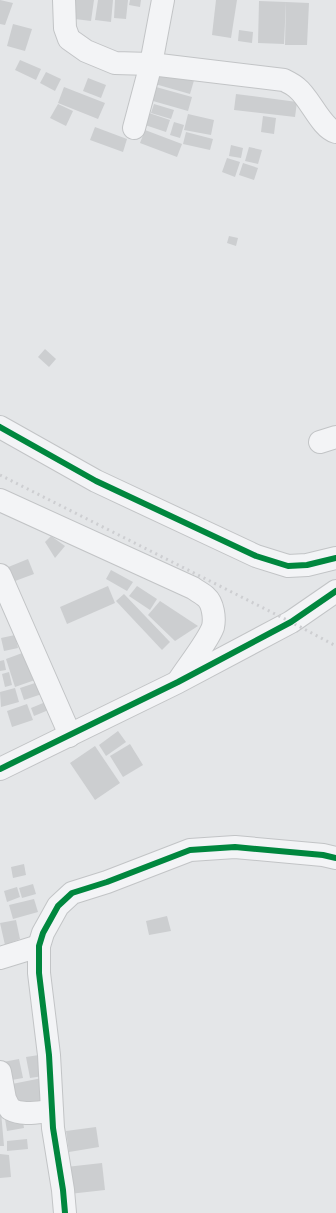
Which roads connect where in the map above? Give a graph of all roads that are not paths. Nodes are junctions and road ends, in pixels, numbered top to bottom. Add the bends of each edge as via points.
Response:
1 (64, 0) edge
2 (163, 0) edge
3 (151, 64) junction
4 (134, 128) dead end
5 (336, 132) edge
6 (0, 427) edge
7 (0, 500) edge
8 (336, 558) edge
9 (0, 575) edge
10 (336, 592) edge
11 (178, 682) junction
12 (69, 736) junction
13 (0, 769) edge
14 (336, 858) edge
15 (39, 946) junction
16 (0, 958) edge
17 (0, 1072) edge
18 (52, 1111) junction
19 (65, 1213) edge

1 - 3 street via 64,28 69,39 86,51 115,63
2 - 3 street
3 - 4 street
3 - 5 street via 284,80 297,87 324,123
6 - 8 street via 96,481 256,556 288,566 307,565
7 - 11 street via 193,588 207,598 214,616 213,626
9 - 12 street
10 - 11 street via 292,622
11 - 12 street
12 - 13 street
14 - 15 street via 235,847 190,850 72,894 58,906
15 - 16 street
15 - 18 street via 39,973 49,1055
17 - 18 street via 10,1109 26,1113
18 - 19 street

